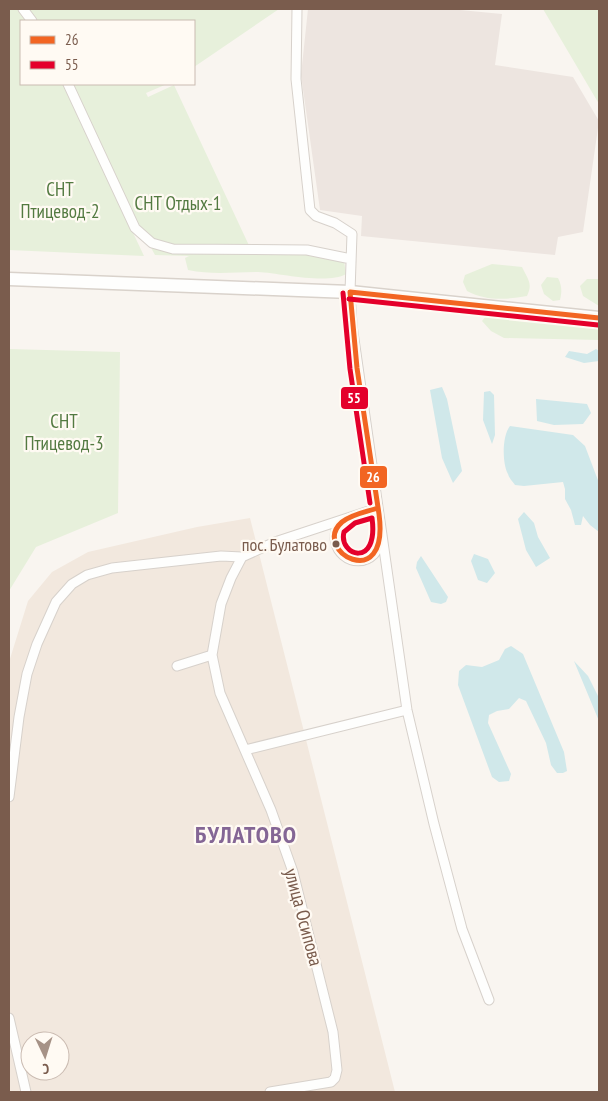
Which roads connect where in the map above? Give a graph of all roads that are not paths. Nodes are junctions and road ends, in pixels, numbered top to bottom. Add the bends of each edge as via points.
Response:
1 (24, 9) edge
2 (298, 9) edge
3 (31, 20) edge
4 (68, 85) edge
5 (351, 259) junction
6 (9, 279) edge
7 (350, 292) junction
8 (599, 318) edge
9 (378, 508) junction
10 (340, 522) junction
11 (382, 540) junction
12 (242, 558) junction
13 (212, 655) junction
14 (177, 666) dead end
15 (407, 710) junction
16 (245, 750) junction
17 (9, 797) edge
18 (489, 1000) dead end
19 (9, 1018) edge
20 (26, 1092) edge
21 (270, 1092) edge

1 - 3 street
2 - 5 street via 296,79 310,210 352,234
4 - 5 street via 135,228 152,242 173,249 307,250
5 - 7 street
6 - 7 main road
7 - 8 main road
7 - 9 street
9 - 10 street
9 - 11 street
10 - 11 street via 335,541 339,552 350,560 363,560 374,554
10 - 12 street via 275,542
11 - 15 street
12 - 13 street, улица Осипова via 221,604
12 - 17 street via 221,556 112,568 86,575 72,584 56,602 27,674
13 - 14 street
13 - 16 street, улица Осипова via 220,693
15 - 16 street
15 - 18 street via 462,929
16 - 21 street, улица Осипова via 293,872 336,1055 337,1070 331,1082
19 - 20 street

